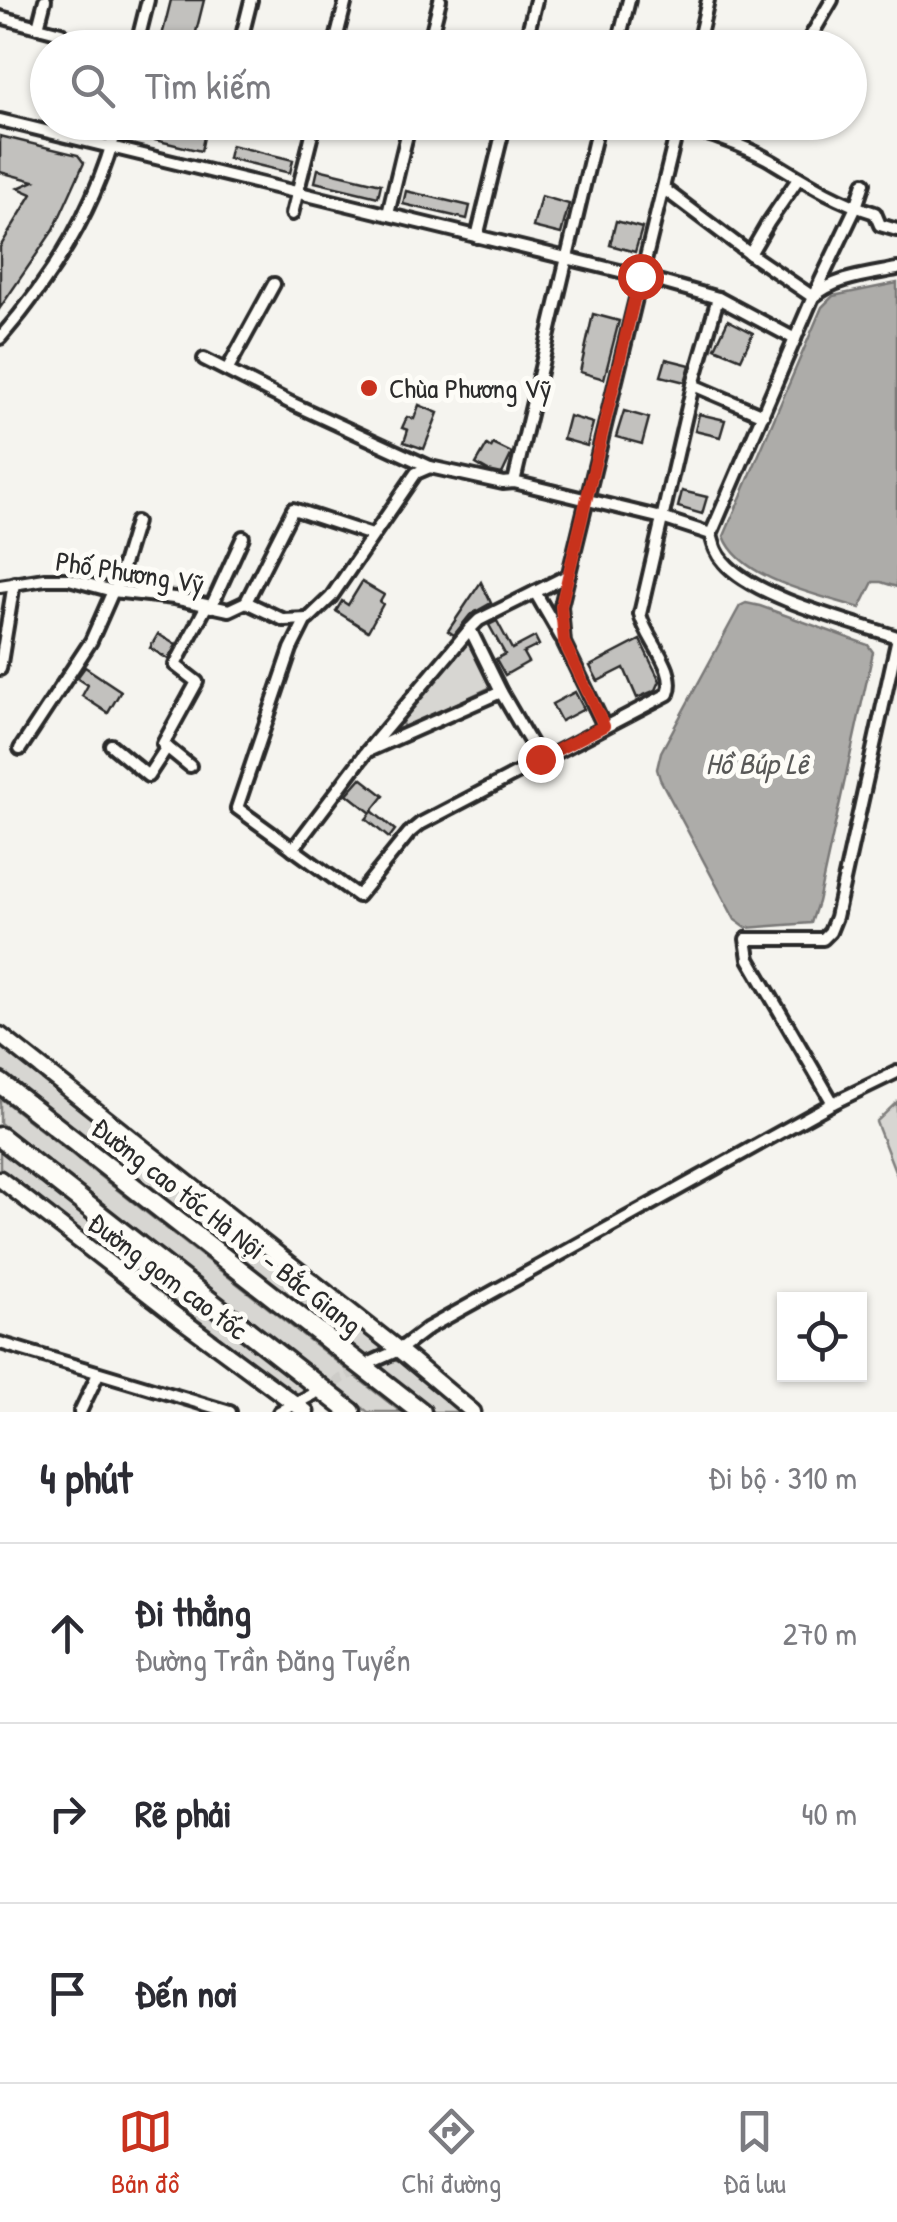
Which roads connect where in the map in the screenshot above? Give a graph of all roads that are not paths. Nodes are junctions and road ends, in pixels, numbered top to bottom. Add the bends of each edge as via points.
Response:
1 (45, 0) edge
2 (148, 0) edge
3 (251, 0) edge
4 (346, 0) edge
5 (440, 0) edge
6 (536, 0) edge
7 (629, 0) edge
8 (708, 0) edge
9 (832, 0) edge
10 (0, 18) edge
11 (38, 26) junction
12 (54, 30) edge
13 (140, 30) edge
14 (244, 30) edge
15 (338, 30) edge
16 (432, 30) edge
17 (528, 30) edge
18 (622, 30) edge
19 (701, 30) edge
20 (814, 30) edge
21 (0, 120) edge
22 (30, 127) edge
23 (83, 140) edge
24 (114, 140) edge
25 (310, 140) edge
26 (406, 140) edge
27 (501, 140) edge
28 (595, 140) edge
29 (675, 140) edge
30 (719, 140) edge
31 (112, 147) junction
32 (798, 179) junction
33 (864, 184) dead end
34 (664, 190) junction
35 (297, 194) junction
36 (856, 208) junction
37 (292, 214) dead end
38 (388, 214) junction
39 (897, 230) edge
40 (478, 237) junction
41 (750, 254) junction
42 (566, 259) junction
43 (897, 269) edge
44 (640, 276) junction
45 (274, 284) dead end
46 (813, 297) junction
47 (718, 298) junction
48 (0, 338) edge
49 (795, 339) junction
50 (204, 358) dead end
51 (226, 370) junction
52 (694, 385) junction
53 (762, 415) junction
54 (430, 467) junction
55 (514, 482) junction
56 (588, 501) junction
57 (662, 518) junction
58 (136, 522) dead end
59 (711, 534) junction
60 (372, 535) junction
61 (242, 537) dead end
62 (569, 575) junction
63 (14, 584) junction
64 (0, 586) edge
65 (114, 591) junction
66 (535, 592) junction
67 (246, 602) junction
68 (208, 607) junction
69 (306, 620) junction
70 (470, 629) junction
71 (897, 640) edge
72 (564, 642) junction
73 (0, 669) edge
74 (502, 692) junction
75 (604, 726) junction
76 (111, 745) dead end
77 (167, 747) junction
78 (20, 749) dead end
79 (368, 750) junction
80 (540, 759) junction
81 (190, 766) dead end
82 (293, 849) junction
83 (0, 1035) edge
84 (897, 1072) edge
85 (0, 1083) edge
86 (834, 1103) junction
87 (0, 1137) edge
88 (0, 1179) edge
89 (0, 1343) edge
90 (399, 1350) junction
91 (372, 1362) tunnel mouth
92 (98, 1374) junction
93 (314, 1394) tunnel mouth
94 (301, 1408) edge
95 (80, 1412) edge
96 (230, 1412) edge
97 (279, 1412) edge
98 (350, 1412) edge
99 (420, 1412) edge
100 (473, 1412) edge

1 - 11 street
2 - 13 street
3 - 14 street
4 - 15 street
5 - 16 street
6 - 17 street
7 - 18 street
8 - 19 street
9 - 20 street
10 - 11 street
11 - 12 street
21 - 22 street
23 - 31 street
24 - 31 street
25 - 35 street
26 - 38 street
27 - 40 street
28 - 42 street
29 - 34 street
30 - 32 street
31 - 35 street
31 - 48 street via 52,274
32 - 36 street
32 - 41 street
33 - 36 street
34 - 41 street
34 - 44 street
35 - 37 street
35 - 38 street
36 - 39 street
36 - 46 street
38 - 40 street
40 - 42 street
41 - 46 street
42 - 44 street
42 - 55 street
43 - 46 street via 838,281
44 - 47 street
44 - 56 street
45 - 51 street
46 - 49 street
47 - 49 street
47 - 52 street
49 - 53 street
50 - 51 street
51 - 54 street
52 - 53 street
52 - 57 street
53 - 59 street
54 - 55 street
54 - 60 street via 416,473
55 - 56 street
56 - 57 street
56 - 62 street
57 - 59 street
57 - 75 street via 640,614 671,687
58 - 65 street
59 - 71 street via 722,560 762,590
60 - 67 street via 293,510
60 - 69 street via 332,597
61 - 68 street
62 - 66 street
62 - 72 street via 561,606
63 - 64 street, Phố Phương Vỹ
63 - 65 street, Phố Phương Vỹ via 69,579
63 - 73 street
65 - 68 street, Phố Phương Vỹ
65 - 78 street via 91,641
66 - 70 street
66 - 72 street
67 - 68 street, Phố Phương Vỹ via 229,610
67 - 69 street via 284,620
68 - 77 street via 175,664 196,682
69 - 82 street via 237,808
70 - 74 street
70 - 79 street
71 - 86 street via 830,932 823,939 746,939 749,959
72 - 75 street
74 - 79 street
74 - 80 street
75 - 80 street
76 - 77 street via 148,776
77 - 81 street
79 - 82 street
80 - 82 street via 420,824 358,896
83 - 90 main road
84 - 86 street
85 - 99 highway, Đường cao tốc Hà Nội - Bắc Giang
86 - 90 street
87 - 98 highway
88 - 94 main road, Đường gom cao tốc
89 - 92 street
90 - 91 street
90 - 100 main road
92 - 95 street
92 - 96 street
93 - 94 street
94 - 97 street

